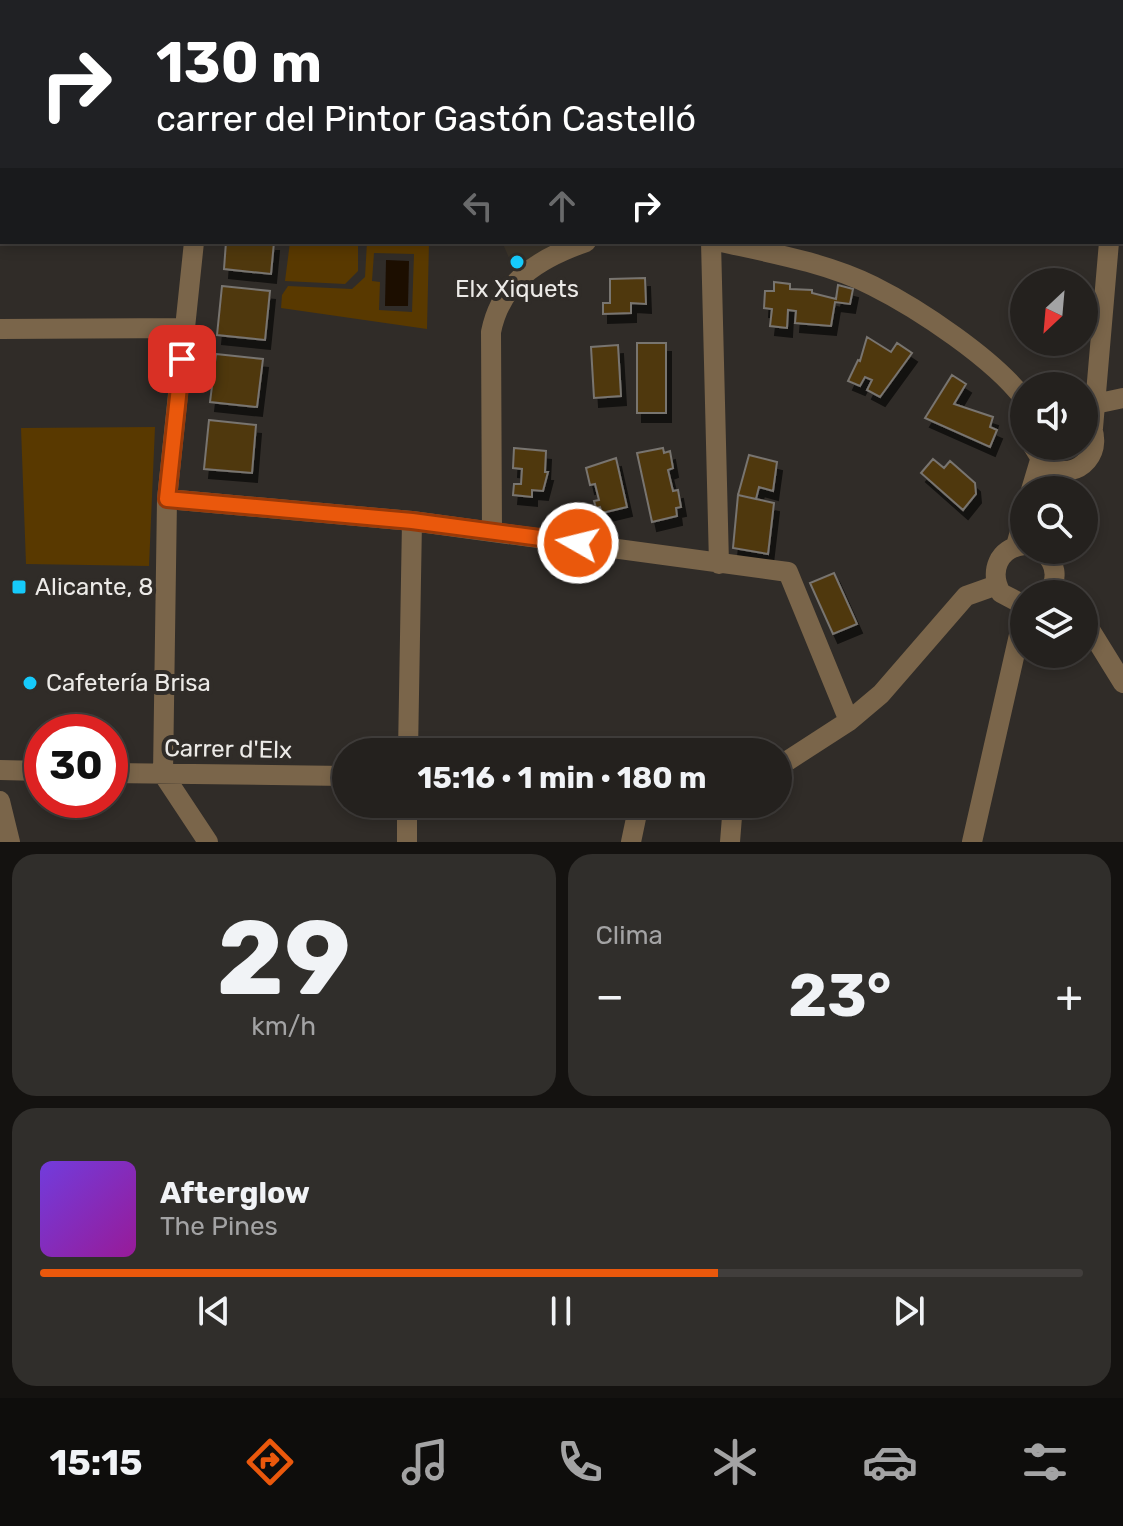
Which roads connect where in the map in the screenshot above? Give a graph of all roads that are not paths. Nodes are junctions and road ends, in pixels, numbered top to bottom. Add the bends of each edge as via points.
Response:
1 (194, 244) edge
2 (580, 244) edge
3 (711, 244) edge
4 (730, 244) edge
5 (1109, 244) edge
6 (186, 328) junction
7 (0, 329) edge
8 (1096, 372) edge
9 (1010, 381) edge
10 (1123, 398) edge
11 (1098, 412) edge
12 (1042, 460) edge
13 (1088, 460) edge
14 (1057, 476) edge
15 (1068, 476) edge
16 (167, 499) junction
17 (412, 521) junction
18 (492, 531) junction
19 (1010, 552) edge
20 (719, 564) junction
21 (997, 585) junction
22 (1010, 601) edge
23 (1098, 643) edge
24 (1012, 668) edge
25 (1123, 683) edge
26 (849, 721) junction
27 (408, 738) edge
28 (792, 758) edge
29 (0, 770) edge
30 (24, 771) edge
31 (128, 773) edge
32 (163, 774) junction
33 (332, 776) edge
34 (0, 801) edge
35 (407, 818) edge
36 (636, 818) edge
37 (732, 818) edge
38 (10, 842) edge
39 (208, 842) edge
40 (407, 842) edge
41 (631, 842) edge
42 (730, 842) edge
43 (972, 842) edge

1 - 6 street
2 - 18 street via 533,266 504,296 494,316
3 - 20 street
4 - 9 street via 789,257 873,286
5 - 8 street
6 - 7 street
6 - 16 street
10 - 11 street
12 - 14 street
13 - 15 street
16 - 17 street
16 - 32 street
17 - 18 street
17 - 27 street
18 - 20 street
19 - 21 street via 1000,557
20 - 26 street via 788,572
21 - 22 street
21 - 26 street via 966,596 881,694
23 - 25 street
24 - 43 street
26 - 28 street
29 - 30 street
31 - 32 street, Carrer d'Elx
32 - 33 street, Carrer d'Elx
32 - 39 street
34 - 38 street
35 - 40 street
36 - 41 street
37 - 42 street

